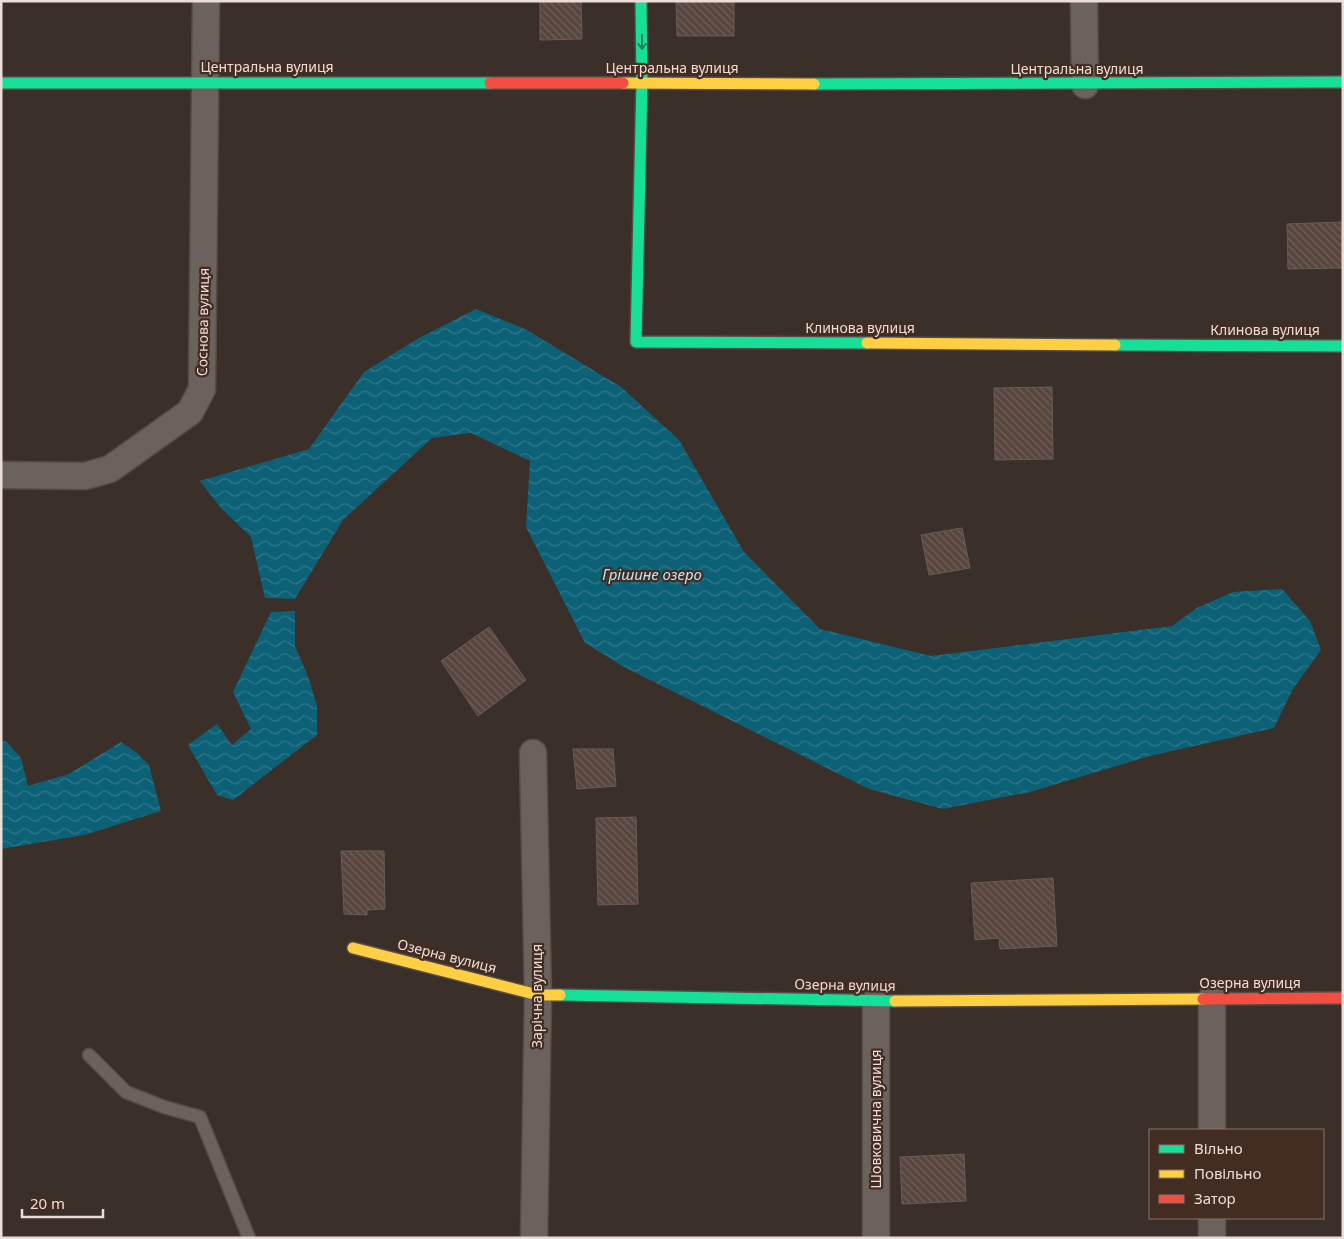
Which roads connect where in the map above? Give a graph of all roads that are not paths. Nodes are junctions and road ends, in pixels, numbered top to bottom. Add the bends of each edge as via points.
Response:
1 (206, 1) edge
2 (641, 1) edge
3 (1084, 1) edge
4 (206, 82) junction
5 (642, 82) junction
6 (1343, 82) edge
7 (1, 83) edge
8 (1085, 85) junction
9 (1343, 346) edge
10 (1, 475) edge
11 (533, 753) dead end
12 (353, 948) dead end
13 (538, 995) junction
14 (1212, 998) junction
15 (1343, 998) edge
16 (876, 1001) junction
17 (90, 1055) dead end
18 (1212, 1129) edge
19 (1212, 1219) edge
20 (249, 1238) edge
21 (534, 1238) edge
22 (876, 1238) edge
23 (1212, 1238) edge

1 - 4 street, Соснова вулиця
2 -> 5 street
3 - 8 street
4 - 5 street, Центральна вулиця
4 - 7 street, Центральна вулиця
4 - 10 street, Соснова вулиця via 202,390 190,412 110,469 85,476
5 - 8 street, Центральна вулиця
5 - 9 street, Клинова вулиця via 636,342
6 - 8 street, Центральна вулиця
11 - 13 street, Зарічна вулиця
12 - 13 street, Озерна вулиця
13 - 16 street, Озерна вулиця
13 - 21 street, Зарічна вулиця
14 - 15 street, Озерна вулиця
14 - 16 street, Озерна вулиця
14 - 18 street
16 - 22 street, Шовковична вулиця
17 - 20 lane via 126,1092 200,1117
19 - 23 street

